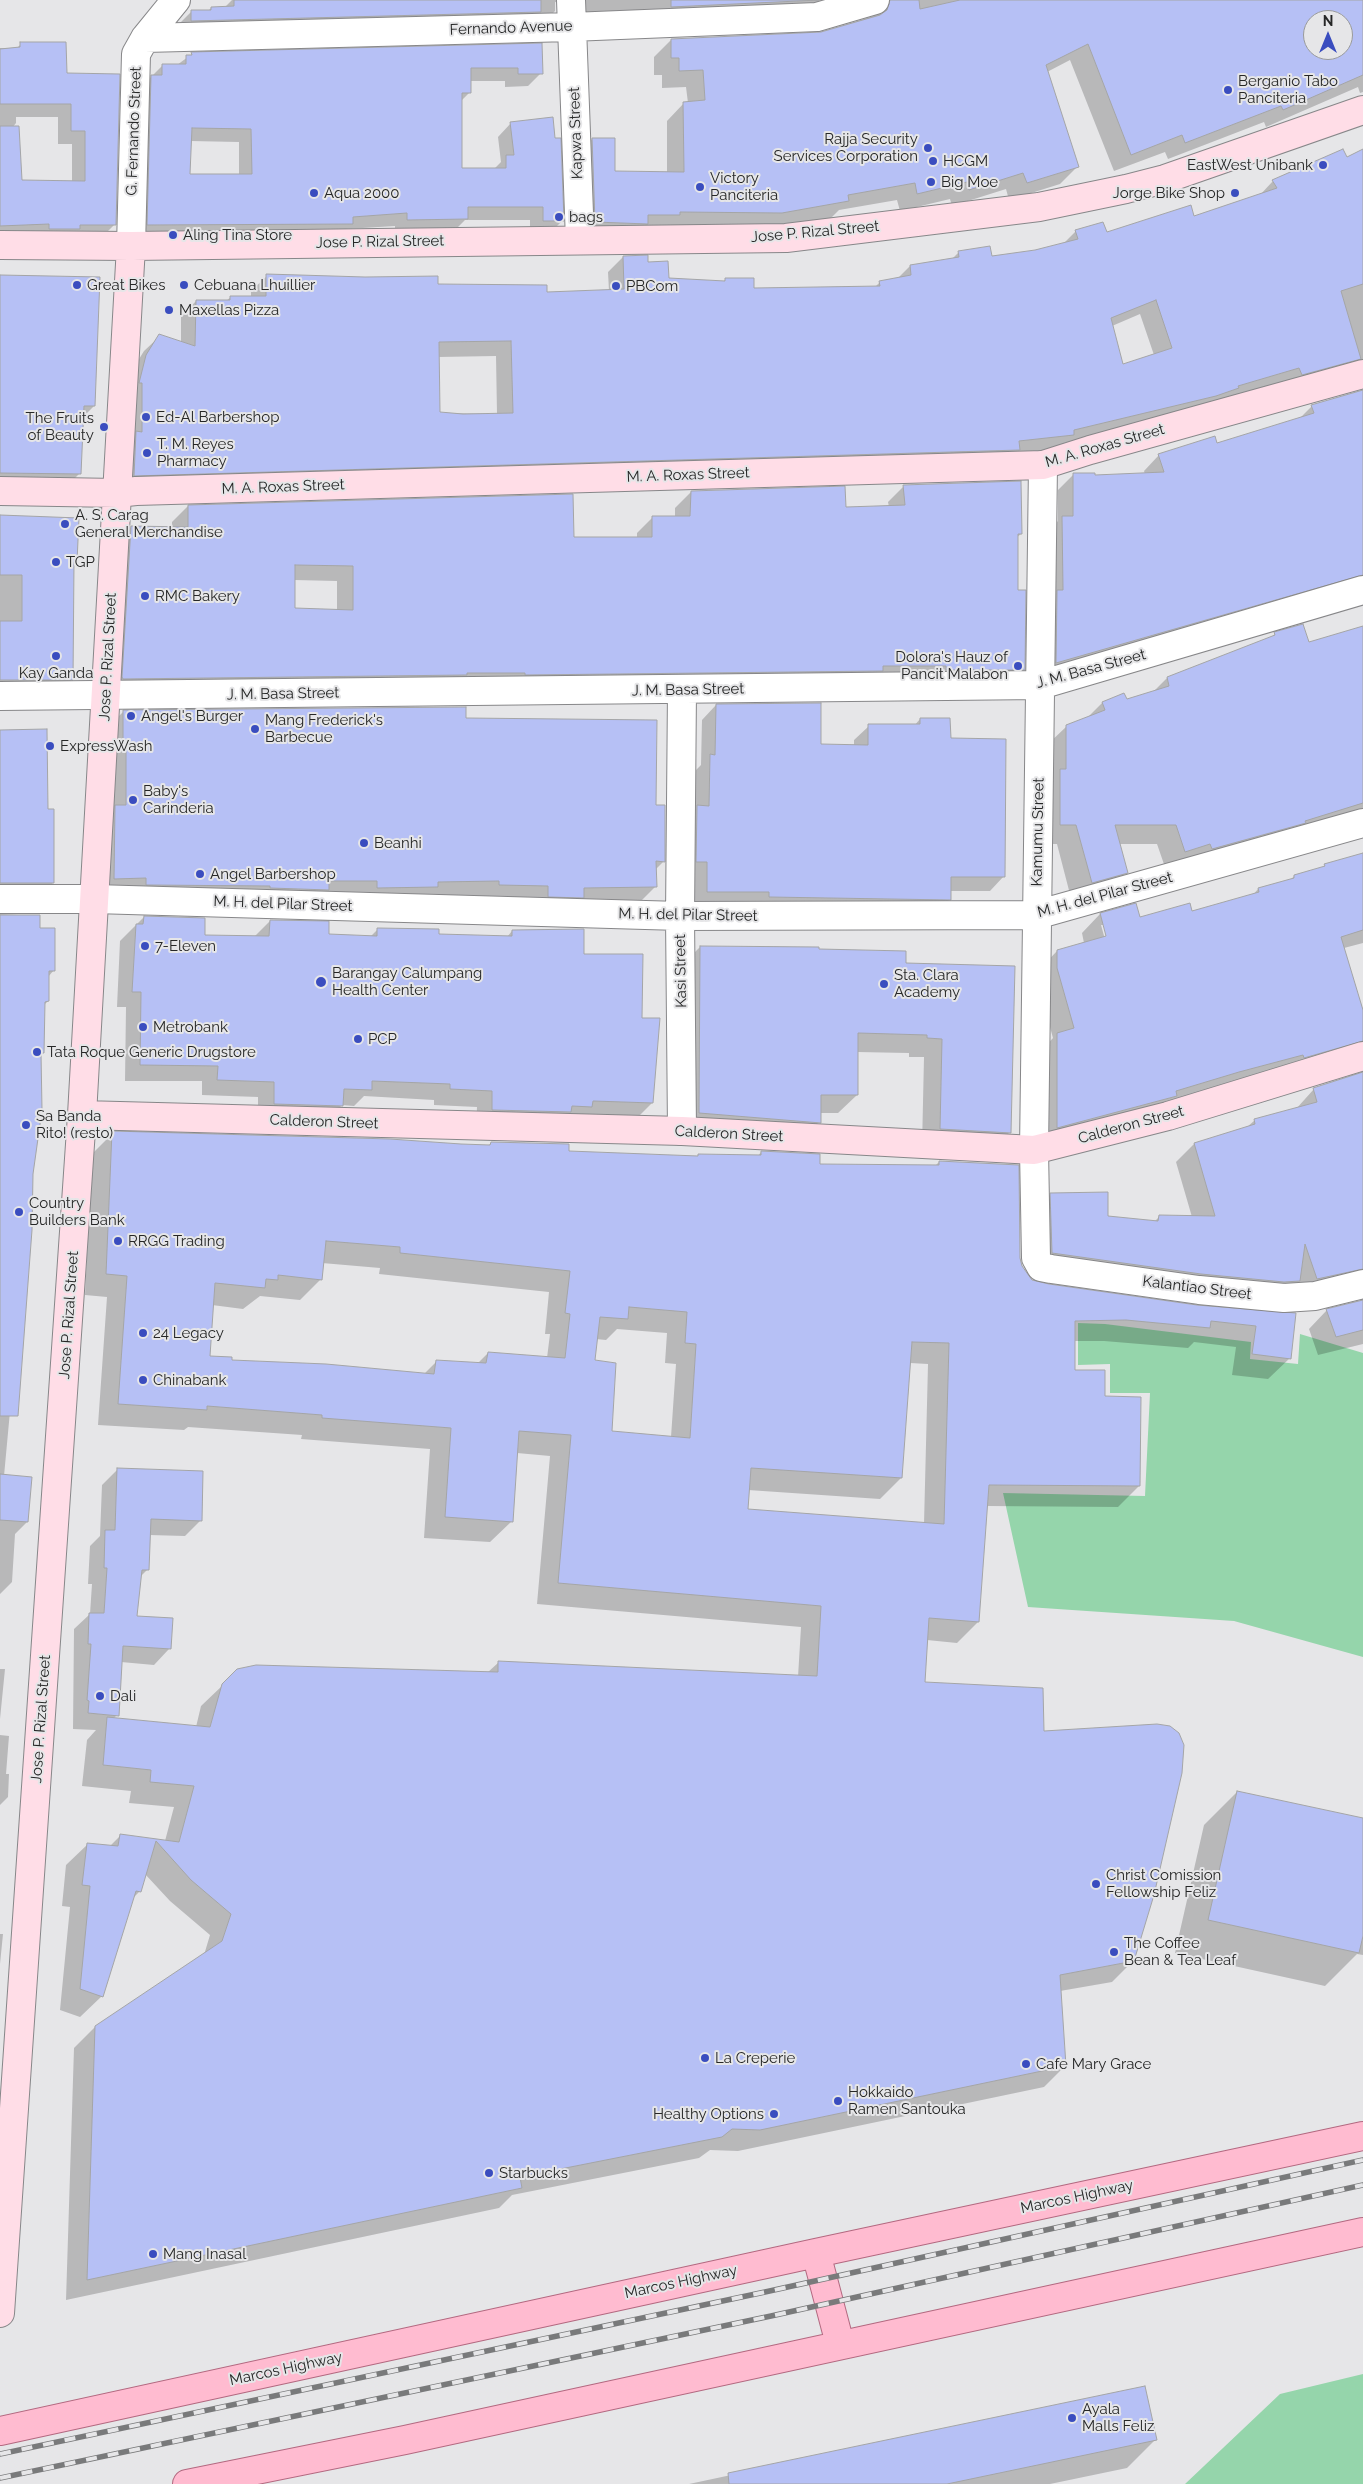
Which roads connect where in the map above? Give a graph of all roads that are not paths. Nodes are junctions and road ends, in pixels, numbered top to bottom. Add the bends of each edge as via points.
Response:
1 (176, 0) edge
2 (571, 0) edge
3 (875, 0) edge
4 (572, 27) junction
5 (145, 38) junction
6 (1363, 110) edge
7 (580, 240) junction
8 (0, 245) edge
9 (131, 246) junction
10 (1363, 374) edge
11 (1043, 465) junction
12 (0, 490) edge
13 (117, 493) junction
14 (1363, 590) edge
15 (1040, 685) junction
16 (682, 690) junction
17 (0, 696) edge
18 (106, 696) junction
19 (1363, 823) edge
20 (0, 899) edge
21 (94, 899) junction
22 (1036, 915) junction
23 (680, 916) junction
24 (1363, 1056) edge
25 (82, 1115) junction
26 (682, 1131) junction
27 (1034, 1150) junction
28 (1036, 1258) joint
29 (1363, 1284) edge
30 (9, 2047) edge
31 (1363, 2136) edge
32 (1363, 2232) edge
33 (816, 2253) junction
34 (0, 2313) edge
35 (840, 2344) junction
36 (0, 2431) edge
37 (187, 2484) edge

1 - 5 street, G. Fernando Street
2 - 4 street, Kapwa Street
3 - 4 street, Fernando Avenue via 817,17
4 - 5 street, Fernando Avenue
4 - 7 street, Kapwa Street
5 - 9 street, G. Fernando Street via 136,54 134,72
6 - 7 street, Jose P. Rizal Street via 1164,179 1039,207 786,238
7 - 9 street, Jose P. Rizal Street
8 - 9 street
9 - 13 street, Jose P. Rizal Street
10 - 11 street, M. A. Roxas Street
11 - 13 street, M. A. Roxas Street
11 - 15 street, Kamumu Street
12 - 13 street, M. A. Roxas Street
13 - 18 street, Jose P. Rizal Street
14 - 15 street, J. M. Basa Street
15 - 16 street, J. M. Basa Street
15 - 22 street, Kamumu Street
16 - 18 street, J. M. Basa Street
16 - 23 street, Kasi Street
17 - 18 street, J. M. Basa Street
18 - 21 street, Jose P. Rizal Street
19 - 22 street, M. H. del Pilar Street
20 - 21 street, M. H. del Pilar Street
21 - 23 street, M. H. del Pilar Street
21 - 25 street, Jose P. Rizal Street
22 - 23 street, M. H. del Pilar Street
22 - 27 street, Kamumu Street
23 - 26 street, Kasi Street
24 - 27 street, Calderon Street via 1168,1116
25 - 26 street, Calderon Street
25 - 30 street, Jose P. Rizal Street
26 - 27 street, Calderon Street
27 - 28 street, Kamumu Street
28 - 29 street, Kalantiao Street via 1041,1267 1051,1269 1275,1297 1315,1296
30 - 34 street, Jose P. Rizal Street
31 - 33 main road, Marcos Highway
32 - 35 main road
33 - 35 main road
33 - 36 main road, Marcos Highway
35 - 37 main road via 405,2440

